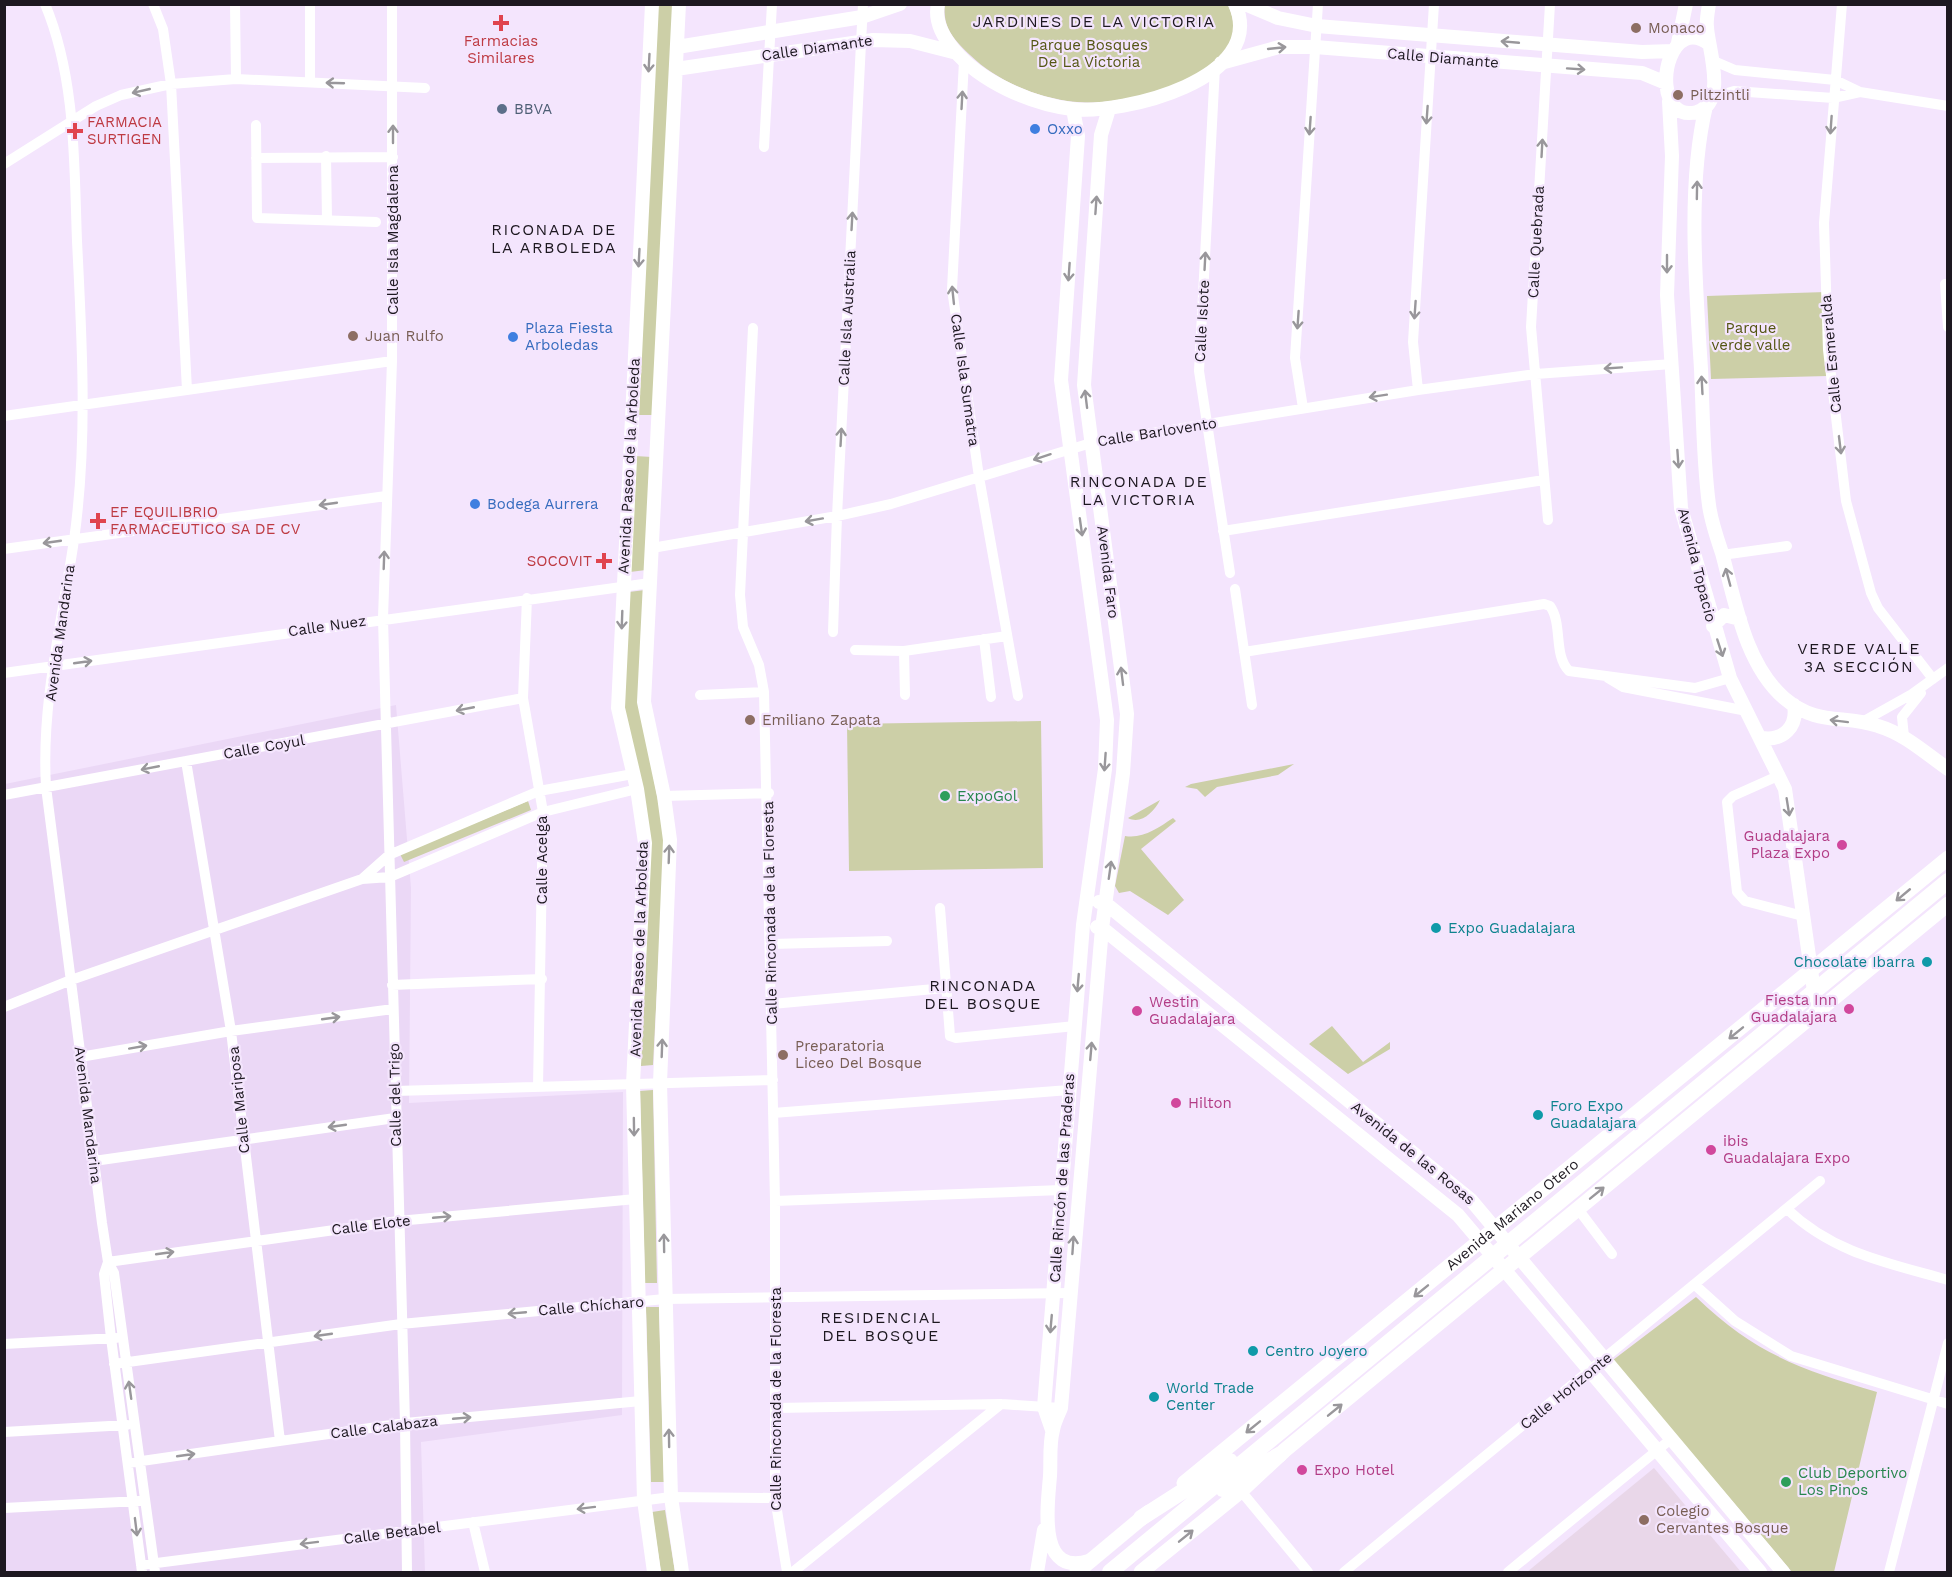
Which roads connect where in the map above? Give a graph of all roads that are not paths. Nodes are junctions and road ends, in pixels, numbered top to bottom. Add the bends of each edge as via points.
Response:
1 (45, 4) edge
2 (153, 4) edge
3 (235, 4) edge
4 (310, 4) edge
5 (392, 4) edge
6 (652, 4) edge
7 (679, 4) edge
8 (772, 4) edge
9 (900, 4) edge
10 (938, 4) edge
11 (1235, 4) edge
12 (1245, 4) edge
13 (1318, 4) edge
14 (1434, 4) edge
15 (1550, 4) edge
16 (1686, 4) edge
17 (1709, 4) edge
18 (1842, 4) edge
19 (863, 11) edge
20 (1317, 26) junction
21 (770, 32) junction
22 (1432, 34) junction
23 (861, 41) junction
24 (1709, 44) junction
25 (1548, 45) junction
26 (677, 47) junction
27 (1315, 47) junction
28 (1675, 47) junction
29 (769, 55) junction
30 (960, 57) junction
31 (1431, 57) junction
32 (1714, 61) junction
33 (1218, 65) junction
34 (1546, 67) junction
35 (676, 69) junction
36 (236, 79) junction
37 (1835, 80) junction
38 (310, 82) junction
39 (1666, 83) junction
40 (171, 84) junction
41 (393, 86) junction
42 (425, 88) dead end
43 (1860, 92) junction
44 (1833, 98) junction
45 (1669, 101) junction
46 (1708, 102) junction
47 (1947, 106) edge
48 (1073, 109) junction
49 (1109, 109) junction
50 (72, 119) junction
51 (256, 125) dead end
52 (764, 147) dead end
53 (326, 156) junction
54 (393, 157) junction
55 (256, 158) junction
56 (4, 164) edge
57 (327, 220) junction
58 (376, 222) dead end
59 (1945, 284) dead end
60 (1947, 327) edge
61 (753, 328) dead end
62 (392, 361) junction
63 (1672, 364) junction
64 (1536, 374) junction
65 (187, 390) junction
66 (1418, 390) junction
67 (85, 404) junction
68 (1303, 408) junction
69 (4, 416) edge
70 (1207, 424) junction
71 (1091, 442) junction
72 (1071, 448) junction
73 (979, 477) junction
74 (1544, 480) junction
75 (386, 496) junction
76 (837, 516) junction
77 (1548, 520) dead end
78 (1223, 531) junction
79 (743, 532) junction
80 (74, 539) junction
81 (1787, 546) dead end
82 (652, 548) junction
83 (4, 549) edge
84 (1722, 555) junction
85 (1230, 573) dead end
86 (650, 583) junction
87 (623, 586) junction
88 (1235, 589) dead end
89 (527, 598) junction
90 (383, 618) junction
91 (1740, 619) junction
92 (1713, 626) junction
93 (833, 632) dead end
94 (1007, 636) junction
95 (984, 639) junction
96 (855, 650) dead end
97 (904, 651) junction
98 (1244, 652) junction
99 (51, 666) junction
100 (1947, 668) edge
101 (4, 673) edge
102 (1608, 678) junction
103 (1730, 678) junction
104 (1934, 679) junction
105 (765, 692) junction
106 (700, 695) dead end
107 (905, 695) dead end
108 (1018, 696) dead end
109 (523, 698) junction
110 (991, 698) dead end
111 (1252, 705) dead end
112 (1794, 705) junction
113 (1747, 711) junction
114 (1862, 722) junction
115 (385, 725) junction
116 (1904, 737) junction
117 (1762, 738) junction
118 (186, 761) junction
119 (1947, 769) edge
120 (633, 774) junction
121 (1780, 775) junction
122 (46, 787) junction
123 (637, 789) junction
124 (539, 791) junction
125 (768, 793) junction
126 (4, 795) edge
127 (664, 796) junction
128 (543, 812) junction
129 (389, 855) junction
130 (1947, 858) edge
131 (390, 878) junction
132 (362, 879) junction
133 (1947, 881) edge
134 (1085, 901) junction
135 (1105, 903) junction
136 (1947, 904) edge
137 (940, 908) dead end
138 (1803, 916) junction
139 (1083, 925) junction
140 (1102, 928) junction
141 (214, 931) junction
142 (886, 942) dead end
143 (771, 944) junction
144 (1147, 965) junction
145 (1810, 972) junction
146 (1194, 976) junction
147 (542, 979) junction
148 (71, 980) junction
149 (393, 985) junction
150 (945, 988) junction
151 (1813, 991) junction
152 (772, 1004) junction
153 (4, 1007) edge
154 (393, 1009) junction
155 (1816, 1012) junction
156 (1075, 1026) junction
157 (231, 1031) junction
158 (80, 1057) junction
159 (773, 1080) junction
160 (660, 1083) junction
161 (633, 1084) junction
162 (538, 1087) junction
163 (1069, 1090) junction
164 (395, 1091) junction
165 (773, 1113) junction
166 (395, 1118) junction
167 (243, 1140) junction
168 (94, 1161) junction
169 (1820, 1181) dead end
170 (1061, 1190) junction
171 (636, 1199) junction
172 (775, 1201) junction
173 (1578, 1209) junction
174 (1787, 1209) junction
175 (398, 1221) junction
176 (1496, 1229) junction
177 (256, 1240) junction
178 (1482, 1241) junction
179 (1508, 1243) junction
180 (1612, 1254) dead end
181 (1494, 1255) junction
182 (1520, 1257) junction
183 (108, 1262) junction
184 (1506, 1268) junction
185 (1947, 1280) edge
186 (1695, 1285) junction
187 (1053, 1293) junction
188 (1070, 1293) junction
189 (776, 1298) junction
190 (665, 1299) junction
191 (638, 1302) junction
192 (401, 1324) junction
193 (116, 1337) junction
194 (269, 1342) junction
195 (4, 1344) edge
196 (1947, 1344) edge
197 (1604, 1359) junction
198 (127, 1362) junction
199 (114, 1364) junction
200 (1591, 1370) junction
201 (1933, 1400) junction
202 (641, 1401) junction
203 (1001, 1404) junction
204 (1947, 1404) edge
205 (1044, 1407) junction
206 (776, 1408) junction
207 (1061, 1408) junction
208 (1294, 1420) junction
209 (405, 1423) junction
210 (123, 1425) junction
211 (135, 1425) junction
212 (1053, 1430) junction
213 (4, 1432) edge
214 (1671, 1439) junction
215 (280, 1441) junction
216 (1657, 1450) junction
217 (1279, 1455) junction
218 (140, 1462) junction
219 (128, 1463) junction
220 (1241, 1491) junction
221 (671, 1497) junction
222 (775, 1497) junction
223 (644, 1500) junction
224 (133, 1501) junction
225 (145, 1501) junction
226 (4, 1508) edge
227 (1176, 1517) junction
228 (1142, 1518) junction
229 (1047, 1520) junction
230 (473, 1522) junction
231 (407, 1531) junction
232 (1094, 1559) junction
233 (154, 1568) edge
234 (141, 1569) edge
235 (407, 1572) edge
236 (485, 1572) edge
237 (654, 1572) edge
238 (682, 1572) edge
239 (787, 1572) edge
240 (793, 1572) edge
241 (1036, 1572) edge
242 (1077, 1572) edge
243 (1110, 1572) edge
244 (1141, 1572) edge
245 (1308, 1572) edge
246 (1344, 1572) edge
247 (1508, 1572) edge
248 (1760, 1572) edge
249 (1783, 1572) edge
250 (1889, 1572) edge

1 - 50 street, Avenida Mandarina via 57,33
2 - 40 street via 163,28
3 - 36 street
4 - 38 street
5 - 41 street, Calle Isla Magdalena
6 -> 87 street, Avenida Paseo de la Arboleda
7 - 26 street, Avenida Paseo de la Arboleda
8 - 21 street
9 - 19 street, Calle Diamante
10 - 30 street via 942,32
11 - 33 street via 1240,34
12 - 20 street, Calle Diamante via 1278,18
13 - 20 street
14 - 22 street
15 - 25 street, Calle Quebrada
16 - 28 street
17 - 24 street
18 - 37 street, Calle Esmeralda
19 - 21 street, Calle Diamante
19 - 23 street, Calle Isla Australia
20 - 22 street, Calle Diamante
20 - 27 street
21 - 26 street, Calle Diamante
21 - 29 street
25 -> 22 street, Calle Diamante
22 - 31 street
23 - 29 street, Calle Diamante
23 - 30 street, Calle Diamante via 910,41
76 -> 23 street, Calle Isla Australia
24 - 28 street via 1695,36 1686,37
24 - 32 street
25 - 28 street, Calle Diamante via 1642,52
25 - 34 street, Calle Quebrada
26 - 35 street, Avenida Paseo de la Arboleda
27 - 31 street, Calle Diamante
33 -> 27 street, Calle Diamante via 1279,47
27 -> 68 street via 1295,358
28 - 39 street
29 - 35 street, Calle Diamante
29 - 52 street
30 - 48 street via 1015,92
73 -> 30 street, Calle Isla Sumatra via 952,289
31 - 34 street, Calle Diamante
31 -> 66 street via 1413,342
32 - 37 street via 1736,70
32 - 46 street via 1714,85
33 - 49 street via 1172,93
70 -> 33 street, Calle Islote via 1199,371
34 -> 39 street, Calle Diamante via 1642,73
64 -> 34 street, Calle Quebrada via 1532,327
35 - 82 street, Avenida Paseo de la Arboleda
36 - 38 street
36 - 40 street
37 - 43 street
37 - 44 street, Calle Esmeralda
41 -> 38 street
39 - 45 street
40 -> 50 street via 121,95
40 - 65 street
41 - 42 street
54 -> 41 street, Calle Isla Magdalena
43 - 44 street
43 - 47 street
44 - 46 street via 1734,91
44 -> 104 street, Calle Esmeralda via 1824,234 1828,350 1846,501 1870,593
45 - 46 street via 1684,113 1696,112
45 -> 63 street, Avenida Topacio via 1672,156 1667,261
84 -> 46 street, Avenida Topacio via 1709,507 1696,292 1697,156
48 - 49 street
48 -> 72 street, Avenida Faro via 1078,136 1062,380
71 -> 49 street, Avenida Faro via 1084,374 1101,135
50 - 56 street
50 - 67 street, Avenida Mandarina
51 - 55 street
53 - 54 street
53 - 55 street
53 - 57 street
54 - 62 street, Calle Isla Magdalena
55 - 57 street via 257,218
57 - 58 street
59 - 60 street
61 - 79 street, Calle Rinconada de la Floresta
62 - 65 street
62 - 75 street, Calle Isla Magdalena
63 -> 64 street, Calle Barlovento
63 -> 92 street, Avenida Topacio via 1681,508
64 - 66 street, Calle Barlovento
64 - 74 street, Calle Quebrada
65 - 67 street
66 -> 68 street, Calle Barlovento
67 - 69 street
67 - 80 street, Avenida Mandarina
68 - 70 street, Calle Barlovento
70 - 71 street, Calle Barlovento
70 - 78 street, Calle Islote
71 - 72 street, Calle Barlovento
135 -> 71 street, Avenida Faro via 1127,714
72 -> 73 street, Calle Barlovento
72 -> 134 street, Avenida Faro via 1107,720 1105,769
73 - 76 street, Calle Barlovento
73 - 94 street, Calle Isla Sumatra
74 - 77 street, Calle Quebrada
74 - 78 street
75 -> 80 street
90 -> 75 street, Calle Isla Magdalena
76 -> 79 street, Calle Barlovento
76 - 93 street, Calle Isla Australia
78 - 85 street, Calle Islote
79 - 82 street, Calle Barlovento
79 - 105 street, Calle Rinconada de la Floresta via 743,627
80 -> 83 street
80 - 99 street, Avenida Mandarina
81 - 84 street
82 - 86 street, Avenida Paseo de la Arboleda
91 -> 84 street, Avenida Topacio
86 - 87 street, Calle Nuez
86 - 127 street, Avenida Paseo de la Arboleda via 644,702
87 - 89 street, Calle Nuez
87 -> 120 street, Avenida Paseo de la Arboleda via 618,708
88 - 98 street
89 - 90 street, Calle Nuez
89 - 109 street, Calle Acelga
99 -> 90 street, Calle Nuez
90 - 115 street, Calle del Trigo
91 - 92 street via 1724,615
91 - 112 street, Avenida Topacio via 1757,661 1774,686
92 -> 103 street, Avenida Topacio
94 - 95 street
94 - 108 street, Calle Isla Sumatra
95 - 97 street
95 - 110 street
96 - 97 street
97 - 107 street
98 - 102 street via 1544,604 1554,613 1566,669
98 - 111 street
99 - 101 street, Calle Nuez
99 - 122 street, Avenida Mandarina
100 - 104 street
102 - 103 street via 1623,676 1695,688
102 - 113 street via 1623,687
103 - 113 street, Avenida Topacio
104 - 114 street
104 - 116 street via 1902,717
105 - 106 street
105 - 125 street, Calle Rinconada de la Floresta
109 -> 115 street, Calle Coyul
109 - 124 street, Calle Acelga
114 -> 112 street, Avenida Topacio via 1825,719
112 - 117 street via 1795,719 1788,731 1776,738
113 - 117 street, Avenida Topacio
114 - 116 street, Avenida Topacio
115 - 118 street, Calle Coyul
115 - 129 street, Calle del Trigo
116 - 119 street, Avenida Topacio
117 - 121 street, Avenida Topacio
118 -> 122 street, Calle Coyul
118 - 141 street, Calle Mariposa
120 - 123 street, Avenida Paseo de la Arboleda
120 - 124 street
121 -> 138 street, Avenida Topacio
121 - 138 street via 1727,802 1737,892 1745,902
122 - 126 street, Calle Coyul
122 - 148 street, Avenida Mandarina
123 - 128 street
123 - 161 street, Avenida Paseo de la Arboleda via 645,843
124 - 128 street, Calle Acelga
124 - 129 street
125 - 127 street
125 - 143 street, Calle Rinconada de la Floresta
160 -> 127 street, Avenida Paseo de la Arboleda via 670,840
128 - 131 street
128 - 147 street, Calle Acelga
129 - 131 street, Calle del Trigo
129 - 132 street
130 -> 145 main road, Avenida Mariano Otero
131 - 132 street
131 - 149 street, Calle del Trigo
132 - 141 street
133 - 151 main road, Avenida Mariano Otero
134 - 135 street
134 - 139 street, Avenida Faro
135 - 140 street, Avenida Faro
135 - 146 street, Avenida de las Rosas
136 - 155 main road
137 - 150 street
138 - 145 street, Avenida Topacio
139 - 140 street
139 -> 156 street, Calle Rincón de las Praderas
140 - 144 street, Avenida de las Rosas
188 -> 140 street, Calle Rincón de las Praderas
141 - 148 street
141 - 157 street, Calle Mariposa
142 - 143 street
143 - 152 street, Calle Rinconada de la Floresta
144 - 146 street via 1174,975
144 - 178 street, Avenida de las Rosas via 1458,1215
145 - 151 street, Avenida Topacio
145 -> 176 main road, Avenida Mariano Otero
146 - 176 street, Avenida de las Rosas via 1471,1200
147 - 149 street
147 - 162 street, Calle Acelga
148 - 153 street
148 - 158 street, Avenida Mandarina
149 - 154 street, Calle del Trigo
150 - 152 street
150 - 156 street via 950,1036 956,1038
151 - 155 street, Avenida Topacio
151 - 179 main road, Avenida Mariano Otero
152 - 159 street, Calle Rinconada de la Floresta
157 -> 154 street
154 - 164 street, Calle del Trigo
173 -> 155 main road
156 - 163 street, Calle Rincón de las Praderas
158 -> 157 street
157 - 167 street, Calle Mariposa
158 - 168 street, Avenida Mandarina
159 - 160 street
159 - 165 street, Calle Rinconada de la Floresta
160 - 161 street
190 -> 160 street, Avenida Paseo de la Arboleda
161 - 162 street
161 -> 171 street, Avenida Paseo de la Arboleda
162 - 164 street
163 - 165 street
163 - 170 street, Calle Rincón de las Praderas
164 - 166 street, Calle del Trigo
165 - 172 street, Calle Rinconada de la Floresta
166 -> 167 street
166 - 175 street, Calle del Trigo
167 - 168 street
167 - 177 street, Calle Mariposa
168 - 183 street, Avenida Mandarina
169 - 174 street, Calle Horizonte
170 - 172 street
170 - 187 street, Calle Rincón de las Praderas
175 -> 171 street, Calle Elote
171 - 191 street, Avenida Paseo de la Arboleda
172 - 189 street, Calle Rinconada de la Floresta
173 - 180 street
173 - 182 main road
174 - 185 street via 1814,1232 1851,1251
174 - 186 street, Calle Horizonte
175 - 177 street, Calle Elote
175 - 192 street, Calle del Trigo
176 - 178 main road, Avenida Mariano Otero
176 - 179 street, Avenida de las Rosas
183 -> 177 street, Calle Elote
177 - 194 street, Calle Mariposa
178 - 181 street, Avenida de las Rosas
178 -> 228 main road, Avenida Mariano Otero
179 - 181 main road, Avenida Mariano Otero
179 - 182 street, Avenida de las Rosas
181 - 184 street, Avenida de las Rosas
181 - 208 main road, Avenida Mariano Otero
182 - 184 main road
182 - 197 street, Avenida de las Rosas
183 - 193 street, Avenida Mandarina via 104,1274
184 - 200 street, Avenida de las Rosas
217 -> 184 main road
186 - 197 street, Calle Horizonte
186 - 201 street via 1735,1321 1773,1347 1814,1364
187 - 188 street, Calle Chícharo
187 - 189 street, Calle Chícharo
187 -> 205 street, Calle Rincón de las Praderas
188 - 207 street, Calle Rincón de las Praderas
189 - 190 street, Calle Chícharo
189 - 206 street, Calle Rinconada de la Floresta
190 - 191 street, Calle Chícharo
221 -> 190 street, Avenida Paseo de la Arboleda
191 -> 192 street, Calle Chícharo
191 - 202 street, Avenida Paseo de la Arboleda
192 -> 194 street, Calle Chícharo
192 - 209 street, Calle del Trigo
193 - 195 street
193 - 198 street, Avenida Mandarina
193 - 199 street, Avenida Mandarina
194 - 198 street, Calle Chícharo
194 - 215 street, Calle Mariposa
196 - 201 street
197 - 200 street, Calle Horizonte
197 - 214 street, Avenida de las Rosas
198 - 199 street, Calle Chícharo
211 -> 198 street, Avenida Mandarina
199 - 210 street, Avenida Mandarina
200 - 216 street, Avenida de las Rosas
200 - 246 street, Calle Horizonte
201 - 204 street
201 - 250 street
209 -> 202 street, Calle Calabaza
202 - 223 street, Avenida Paseo de la Arboleda
203 - 205 street
203 - 206 street
203 - 240 street
205 - 207 street
205 - 212 street, Calle Rincón de las Praderas
206 - 222 street, Calle Rinconada de la Floresta
207 - 212 street, Calle Rincón de las Praderas
208 - 227 main road, Avenida Mariano Otero
208 - 228 main road
209 - 215 street, Calle Calabaza
209 - 231 street, Calle del Trigo
210 - 211 street
210 - 213 street
210 - 219 street, Avenida Mandarina
211 - 218 street, Avenida Mandarina
212 - 229 street, Calle Rincón de las Praderas
214 - 216 street
214 - 249 street, Avenida de las Rosas
218 -> 215 street, Calle Calabaza
216 - 247 street
216 - 248 street, Avenida de las Rosas
217 - 220 main road
217 - 227 main road
218 - 219 street, Calle Calabaza
218 - 225 street, Avenida Mandarina
219 - 224 street, Avenida Mandarina
244 -> 220 main road
220 - 245 street
221 - 222 street, Calle Betabel
221 - 223 street, Calle Betabel
221 - 238 street, Avenida Paseo de la Arboleda
222 - 239 street, Calle Rinconada de la Floresta
223 -> 230 street, Calle Betabel
223 - 237 street, Avenida Paseo de la Arboleda
224 - 225 street
224 - 226 street
224 -> 234 street, Avenida Mandarina
225 - 233 street, Avenida Mandarina
227 - 243 main road, Avenida Mariano Otero
228 - 232 main road, Avenida Mariano Otero
229 - 232 street, Calle Rincón de las Praderas via 1050,1547 1058,1560 1070,1565
229 - 241 street, Calle Rincón de las Praderas
230 - 231 street, Calle Betabel
230 - 236 street
231 -> 233 street, Calle Betabel
231 - 235 street, Calle del Trigo
232 - 242 main road, Avenida Mariano Otero
233 - 234 street, Calle Betabel

